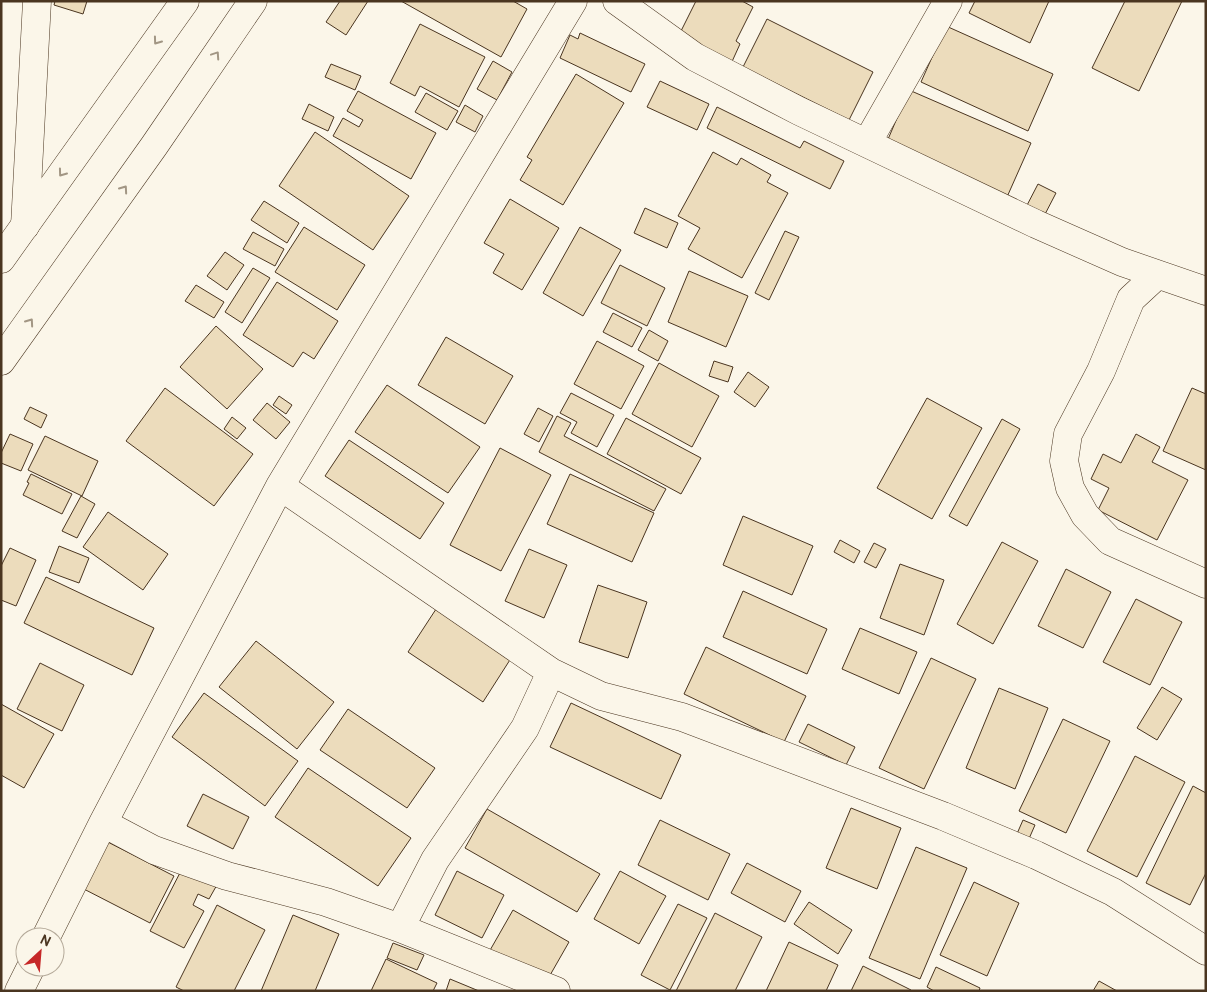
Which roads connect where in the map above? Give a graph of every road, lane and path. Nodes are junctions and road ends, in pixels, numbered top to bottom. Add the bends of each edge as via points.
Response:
1 (37, 1) edge
2 (185, 1) edge
3 (253, 1) edge
4 (573, 1) edge
5 (617, 1) edge
6 (948, 1) edge
7 (867, 143) junction
8 (25, 226) junction
9 (1, 260) edge
10 (1122, 262) junction
11 (1157, 275) junction
12 (1206, 291) edge
13 (1131, 299) junction
14 (1, 361) edge
15 (280, 486) junction
16 (1206, 584) edge
17 (552, 672) junction
18 (103, 823) junction
19 (51, 927) edge
20 (400, 928) junction
21 (1206, 951) edge
22 (26, 977) edge
23 (20, 991) edge
24 (556, 991) edge

1 - 8 street
2 -> 8 street
14 -> 3 street
4 - 15 street
5 - 7 street via 695,57
6 - 7 street
7 - 10 street
8 - 9 street
10 - 11 street
10 - 13 street
11 - 12 street
11 - 13 street
13 - 16 street via 1101,371 1068,434 1064,461 1070,488 1085,515 1110,541
15 - 17 street
15 - 18 street
17 - 20 street via 525,728 435,860
17 - 21 street via 601,696 682,717 1027,851 1113,892
18 - 19 street
18 - 20 street via 154,850 227,876 326,902
20 - 24 street
22 - 23 street

